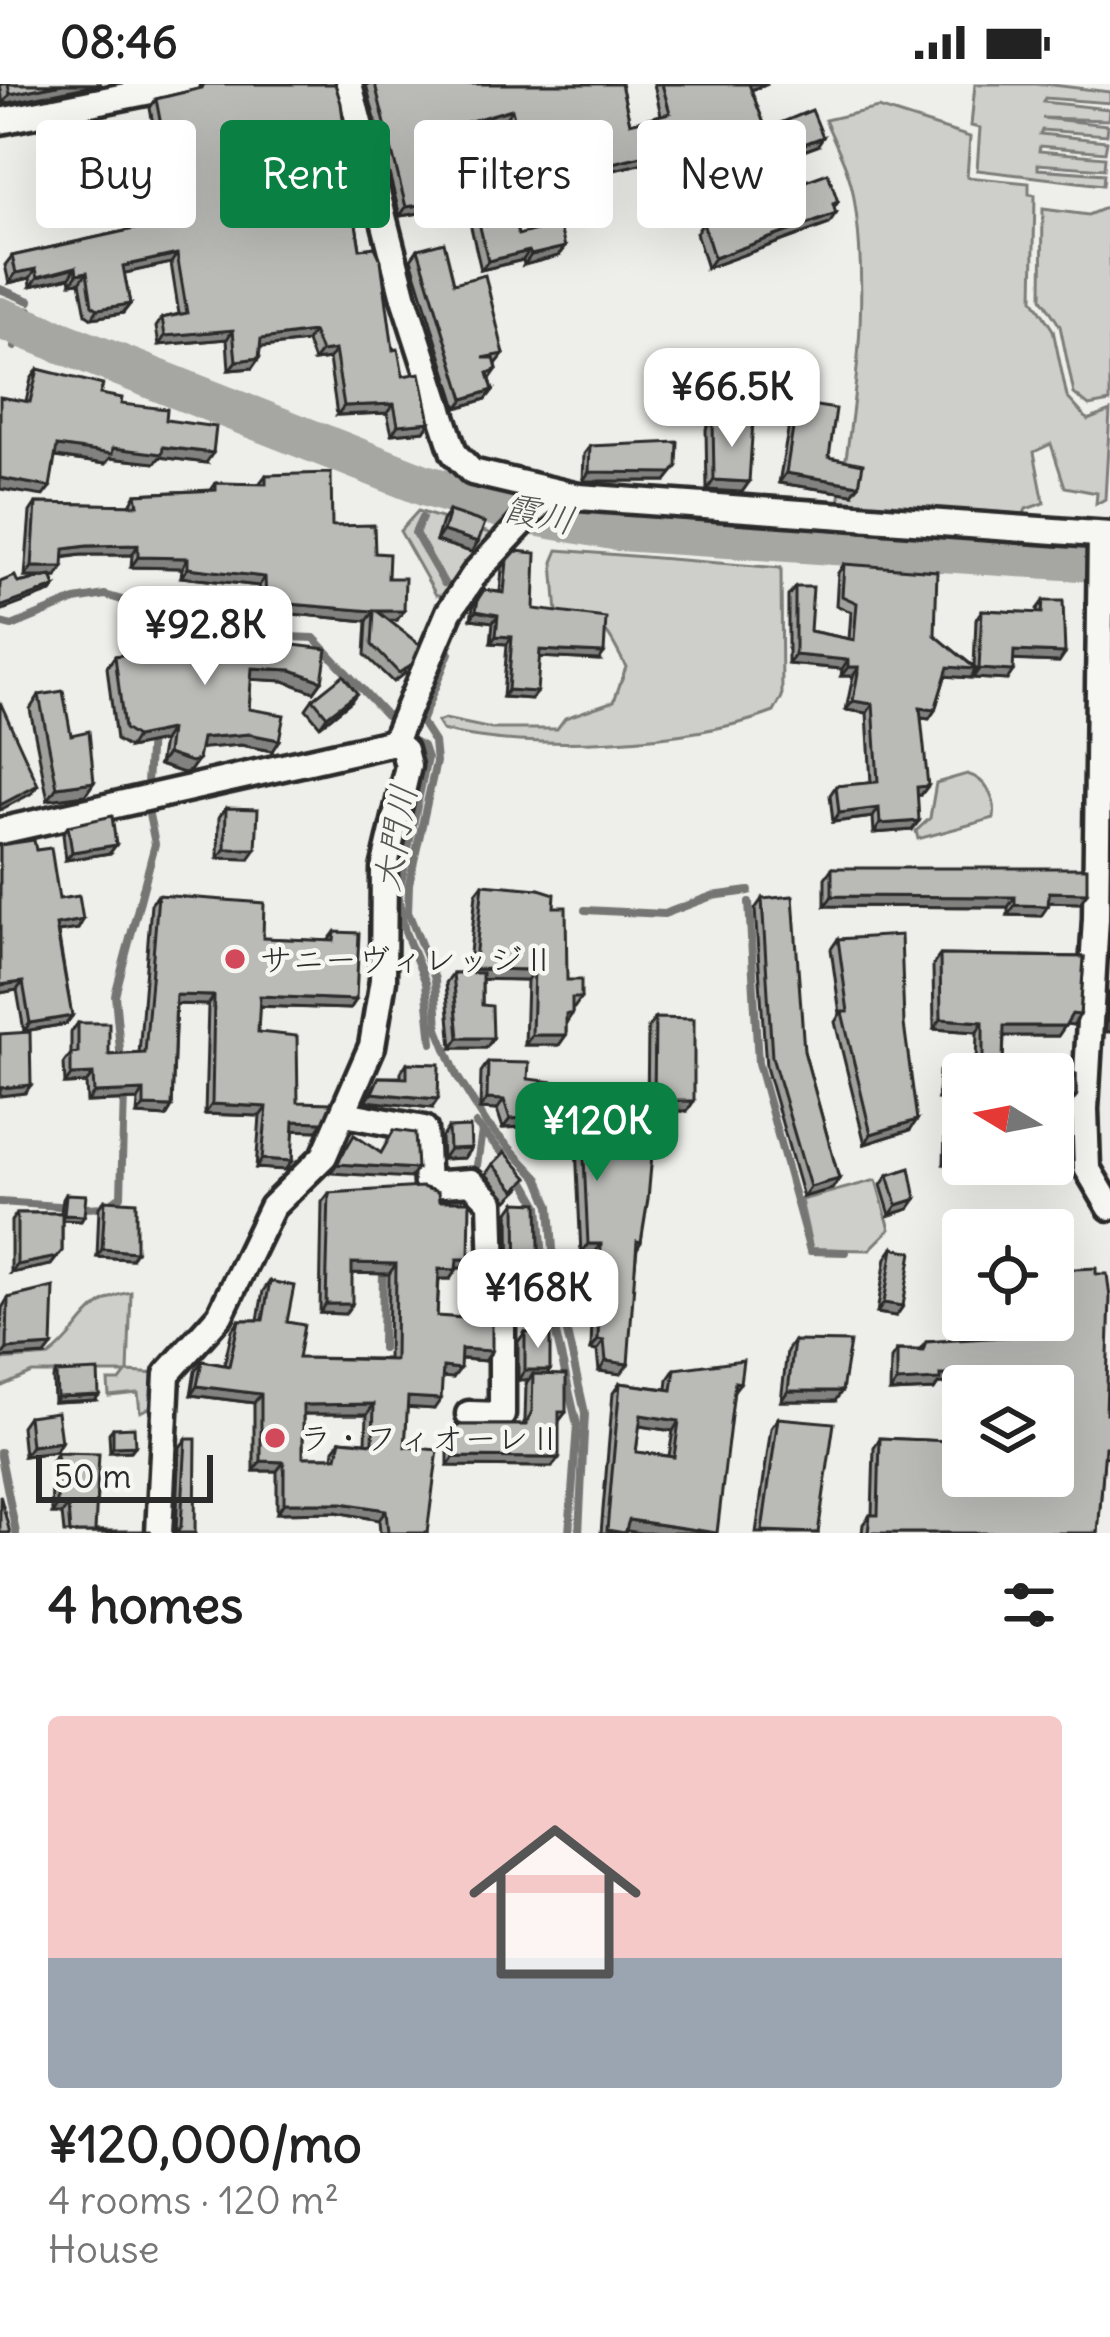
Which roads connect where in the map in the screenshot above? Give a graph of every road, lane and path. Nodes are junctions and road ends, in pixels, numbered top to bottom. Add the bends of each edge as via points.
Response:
1 (186, 84) edge
2 (349, 84) edge
3 (0, 121) edge
4 (547, 496) junction
5 (1104, 538) edge
6 (399, 729) junction
7 (0, 831) edge
8 (1103, 919) edge
9 (345, 1114) junction
10 (1099, 1168) edge
11 (1110, 1207) edge
12 (469, 1414) dead end
13 (159, 1533) edge

1 - 3 street
2 - 4 street via 454,453 472,472
4 - 5 street
4 - 6 street via 449,612
5 - 8 street via 1097,581
6 - 7 street via 146,801
6 - 9 street via 407,766 384,869 378,1028
8 - 10 street via 1086,1057
9 - 12 street via 424,1129 427,1185 471,1183 491,1202 502,1415
9 - 13 street via 324,1156 272,1208 220,1315 166,1374
10 - 11 street

